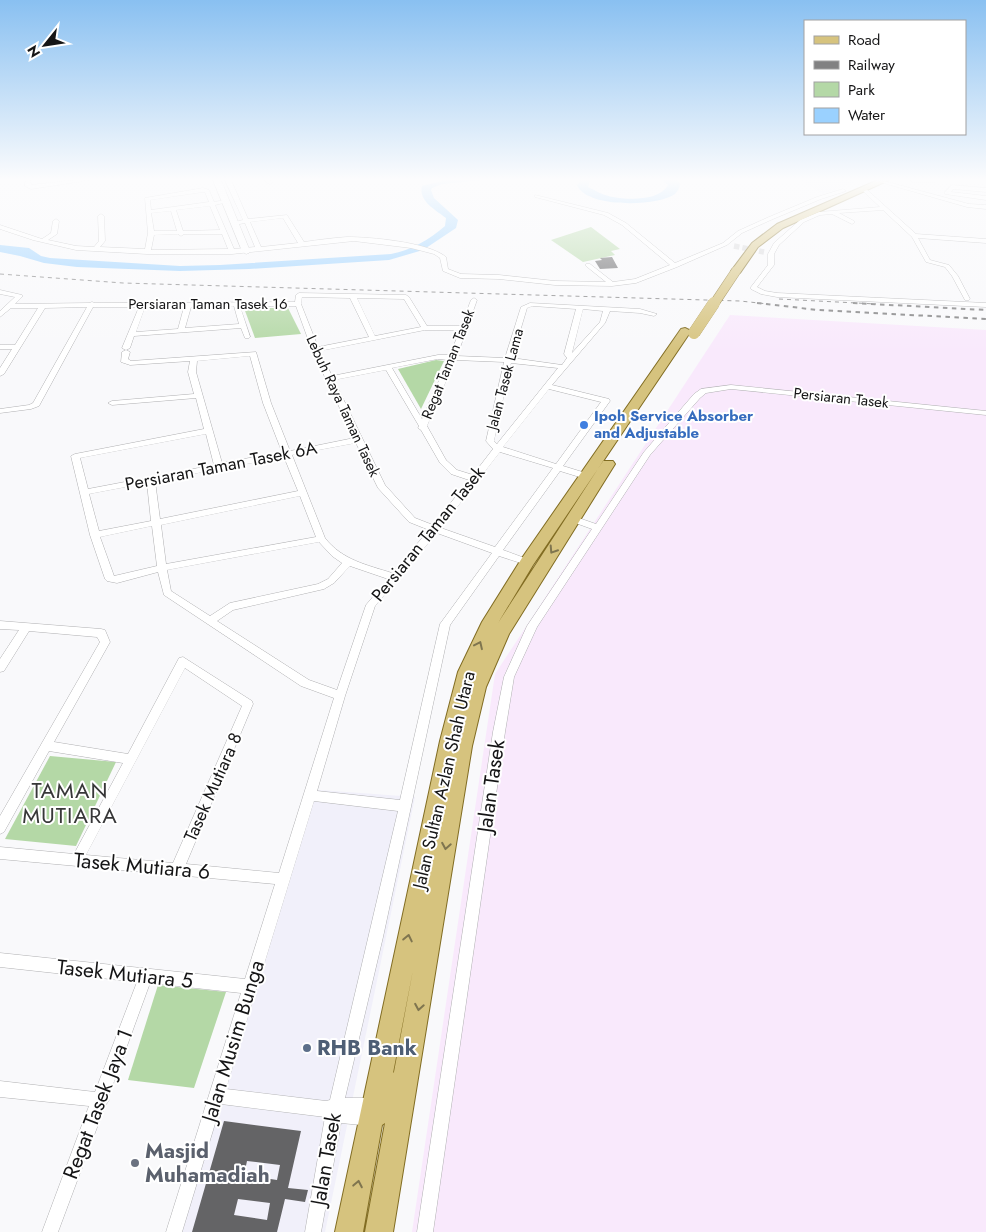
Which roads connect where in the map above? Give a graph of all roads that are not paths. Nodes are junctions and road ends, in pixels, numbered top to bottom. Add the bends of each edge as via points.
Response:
1 (32, 237) edge
2 (49, 237) edge
3 (102, 237) edge
4 (151, 237) edge
5 (227, 237) edge
6 (240, 237) edge
7 (254, 237) edge
8 (298, 237) edge
9 (640, 237) edge
10 (735, 237) edge
11 (763, 237) edge
12 (783, 237) edge
13 (915, 237) edge
14 (936, 237) edge
15 (43, 241) junction
16 (986, 241) edge
17 (302, 244) junction
18 (725, 244) junction
19 (734, 246) tunnel mouth
20 (95, 249) junction
21 (259, 249) junction
22 (246, 251) junction
23 (147, 252) junction
24 (232, 252) junction
25 (764, 252) tunnel mouth
26 (772, 254) junction
27 (588, 265) dead end
28 (675, 266) junction
29 (612, 284) junction
30 (0, 292) edge
31 (352, 295) junction
32 (967, 299) dead end
33 (474, 300) dead end
34 (92, 304) junction
35 (143, 304) junction
36 (188, 304) junction
37 (236, 304) junction
38 (298, 304) junction
39 (43, 305) junction
40 (986, 305) edge
41 (10, 306) junction
42 (580, 307) junction
43 (607, 309) junction
44 (654, 314) dead end
45 (0, 315) edge
46 (243, 326) junction
47 (425, 328) junction
48 (464, 328) junction
49 (181, 330) junction
50 (690, 332) junction
51 (131, 334) junction
52 (247, 337) dead end
53 (373, 338) junction
54 (572, 342) junction
55 (582, 346) junction
56 (17, 347) junction
57 (0, 348) edge
58 (316, 350) junction
59 (453, 357) junction
60 (571, 358) junction
61 (194, 359) junction
62 (508, 360) junction
63 (388, 367) junction
64 (564, 367) junction
65 (0, 374) edge
66 (330, 379) junction
67 (548, 386) junction
68 (198, 396) junction
69 (697, 396) joint
70 (112, 403) dead end
71 (0, 410) edge
72 (986, 413) edge
73 (422, 428) junction
74 (208, 431) junction
75 (358, 440) junction
76 (497, 448) junction
77 (288, 454) junction
78 (558, 467) junction
79 (219, 468) junction
80 (586, 476) junction
81 (473, 478) junction
82 (151, 480) junction
83 (84, 492) junction
84 (303, 493) junction
85 (573, 519) junction
86 (156, 521) junction
87 (599, 528) junction
88 (435, 530) junction
89 (95, 535) junction
90 (321, 539) junction
91 (496, 551) junction
92 (348, 562) junction
93 (527, 562) junction
94 (162, 568) junction
95 (393, 577) junction
96 (210, 621) junction
97 (0, 624) edge
98 (26, 627) junction
99 (0, 668) edge
100 (340, 696) junction
101 (46, 746) junction
102 (130, 759) junction
103 (310, 795) junction
104 (404, 806) junction
105 (0, 828) edge
106 (0, 853) edge
107 (77, 860) junction
108 (177, 869) junction
109 (283, 879) junction
110 (0, 960) edge
111 (146, 976) junction
112 (250, 987) junction
113 (413, 1041) junction
114 (0, 1089) edge
115 (216, 1096) junction
116 (100, 1100) junction
117 (332, 1110) junction
118 (375, 1112) junction
119 (391, 1165) junction
120 (50, 1232) edge
121 (174, 1232) edge
122 (313, 1232) edge
123 (349, 1232) edge
124 (379, 1232) edge
125 (425, 1232) edge

1 - 15 street
2 - 15 street
3 - 20 street
4 - 23 street
5 - 24 street
6 - 22 street
7 - 21 street
8 - 17 street
9 - 28 street
10 - 18 street
11 - 50 main road, Jalan Sultan Azlan Shah Utara, bridge via 732,270
12 - 26 street
13 - 32 street via 928,261 947,266
14 - 16 street
15 - 20 street
17 - 21 street
17 - 29 street via 360,239 408,245 441,254 445,270 455,275
18 - 19 street
18 - 28 street
20 - 23 street
21 - 22 street
22 - 24 street
23 - 24 street
25 - 26 street
26 - 40 street via 771,265 753,288 763,293
27 - 29 street
28 - 29 street via 629,283
30 - 41 street via 20,296
31 - 38 street via 299,295
31 - 47 street via 406,297
31 - 53 street
33 - 48 street, Regat Taman Tasek
34 - 35 street, Persiaran Taman Tasek 16
34 - 39 street, Persiaran Taman Tasek 16
34 - 71 street via 36,404
35 - 36 street, Persiaran Taman Tasek 16
35 - 51 street
36 - 37 street, Persiaran Taman Tasek 16
36 - 49 street
37 - 38 street, Persiaran Taman Tasek 16
37 - 46 street
38 - 58 street, Lebuh Raya Taman Tasek
39 - 41 street, Persiaran Taman Tasek 16
39 - 56 street
41 - 45 street
42 - 43 street
42 - 54 street
42 - 62 street, Jalan Tasek Lama via 527,305
43 - 44 street
43 - 55 street, Persiaran Taman Tasek via 603,322
46 - 49 street
46 - 52 street
47 - 48 street
47 - 53 street
48 - 59 street, Regat Taman Tasek
49 - 51 street
50 - 80 main road, Jalan Sultan Azlan Shah Utara
50 - 85 main road, Jalan Sultan Azlan Shah Utara
51 - 61 street via 124,360 130,363
53 - 58 street
54 - 55 street
54 - 60 street via 568,354
55 - 60 street, Persiaran Taman Tasek
56 - 57 street
56 - 65 street
58 - 66 street, Lebuh Raya Taman Tasek
59 - 62 street
59 - 63 street
59 - 73 street, Regat Taman Tasek
60 - 64 street, Persiaran Taman Tasek
61 - 68 street via 192,372
61 - 77 street via 252,350 263,392
62 - 64 street
62 - 76 street, Jalan Tasek Lama via 489,438
63 - 66 street
63 - 73 street
64 - 67 street, Persiaran Taman Tasek
66 - 75 street, Lebuh Raya Taman Tasek
67 - 76 street, Persiaran Taman Tasek
67 - 78 street, Jalan Tasek via 606,401
68 - 70 street
68 - 74 street
69 - 72 street, Persiaran Tasek via 704,391 731,387
69 - 87 street, Jalan Tasek via 647,454
73 - 81 street via 449,469
74 - 79 street
74 - 83 street via 75,456
75 - 77 street, Persiaran Taman Tasek 6A
75 - 88 street, Lebuh Raya Taman Tasek via 381,486 409,517
76 - 78 street, Jalan Tasek Lama
76 - 81 street, Persiaran Taman Tasek
77 - 79 street, Persiaran Taman Tasek 6A
77 - 84 street
78 - 80 street, Jalan Tasek Lama
78 - 91 street, Jalan Tasek
79 - 82 street, Persiaran Taman Tasek 6A
80 - 93 main road, Jalan Sultan Azlan Shah Utara
81 - 88 street, Persiaran Taman Tasek
82 - 83 street, Persiaran Taman Tasek 6A
82 - 86 street
83 - 89 street
84 - 86 street
84 - 90 street
85 - 87 street
85 -> 113 main road, Jalan Sultan Azlan Shah Utara via 501,632 477,687 463,746
86 - 89 street
86 - 94 street
87 - 125 street, Jalan Tasek via 532,626 510,677 499,732
88 - 91 street, Lebuh Raya Taman Tasek
88 - 95 street, Persiaran Taman Tasek
89 - 94 street via 111,580
90 - 92 street via 333,554
90 - 94 street
91 - 93 street, Lebuh Raya Taman Tasek
91 - 104 street, Jalan Tasek via 445,624
92 - 95 street
92 - 96 street via 332,581 322,587 230,607
118 -> 93 main road, Jalan Sultan Azlan Shah Utara via 449,741 466,672 488,626
94 - 96 street via 167,593
95 - 100 street, Persiaran Taman Tasek via 371,605
96 - 100 street via 305,683
97 - 98 street
98 - 99 street
98 - 101 street via 100,633 103,636 104,642
100 - 103 street, Persiaran Taman Tasek
101 - 102 street
101 - 105 street
102 - 107 street
102 - 108 street, Tasek Mutiara 8 via 183,661 248,704
103 - 104 street
103 - 109 street, Persiaran Taman Tasek
104 - 117 street, Jalan Tasek via 374,946
106 - 107 street, Tasek Mutiara 6
107 - 108 street, Tasek Mutiara 6
108 - 109 street, Tasek Mutiara 6
109 - 112 street, Jalan Musim Bunga
110 - 111 street, Tasek Mutiara 5
111 - 112 street, Tasek Mutiara 5
111 - 116 street, Regat Tasek Jaya 1
112 - 115 street, Jalan Musim Bunga
113 - 118 main road via 404,1048 390,1104
113 - 119 main road, Jalan Sultan Azlan Shah Utara
114 - 116 street
115 - 117 street
115 - 121 street, Jalan Musim Bunga
116 - 120 street, Regat Tasek Jaya 1
117 - 118 street
117 - 122 street, Jalan Tasek
118 - 119 main road via 390,1134
123 -> 118 main road, Jalan Sultan Azlan Shah Utara
119 - 124 main road, Jalan Sultan Azlan Shah Utara

